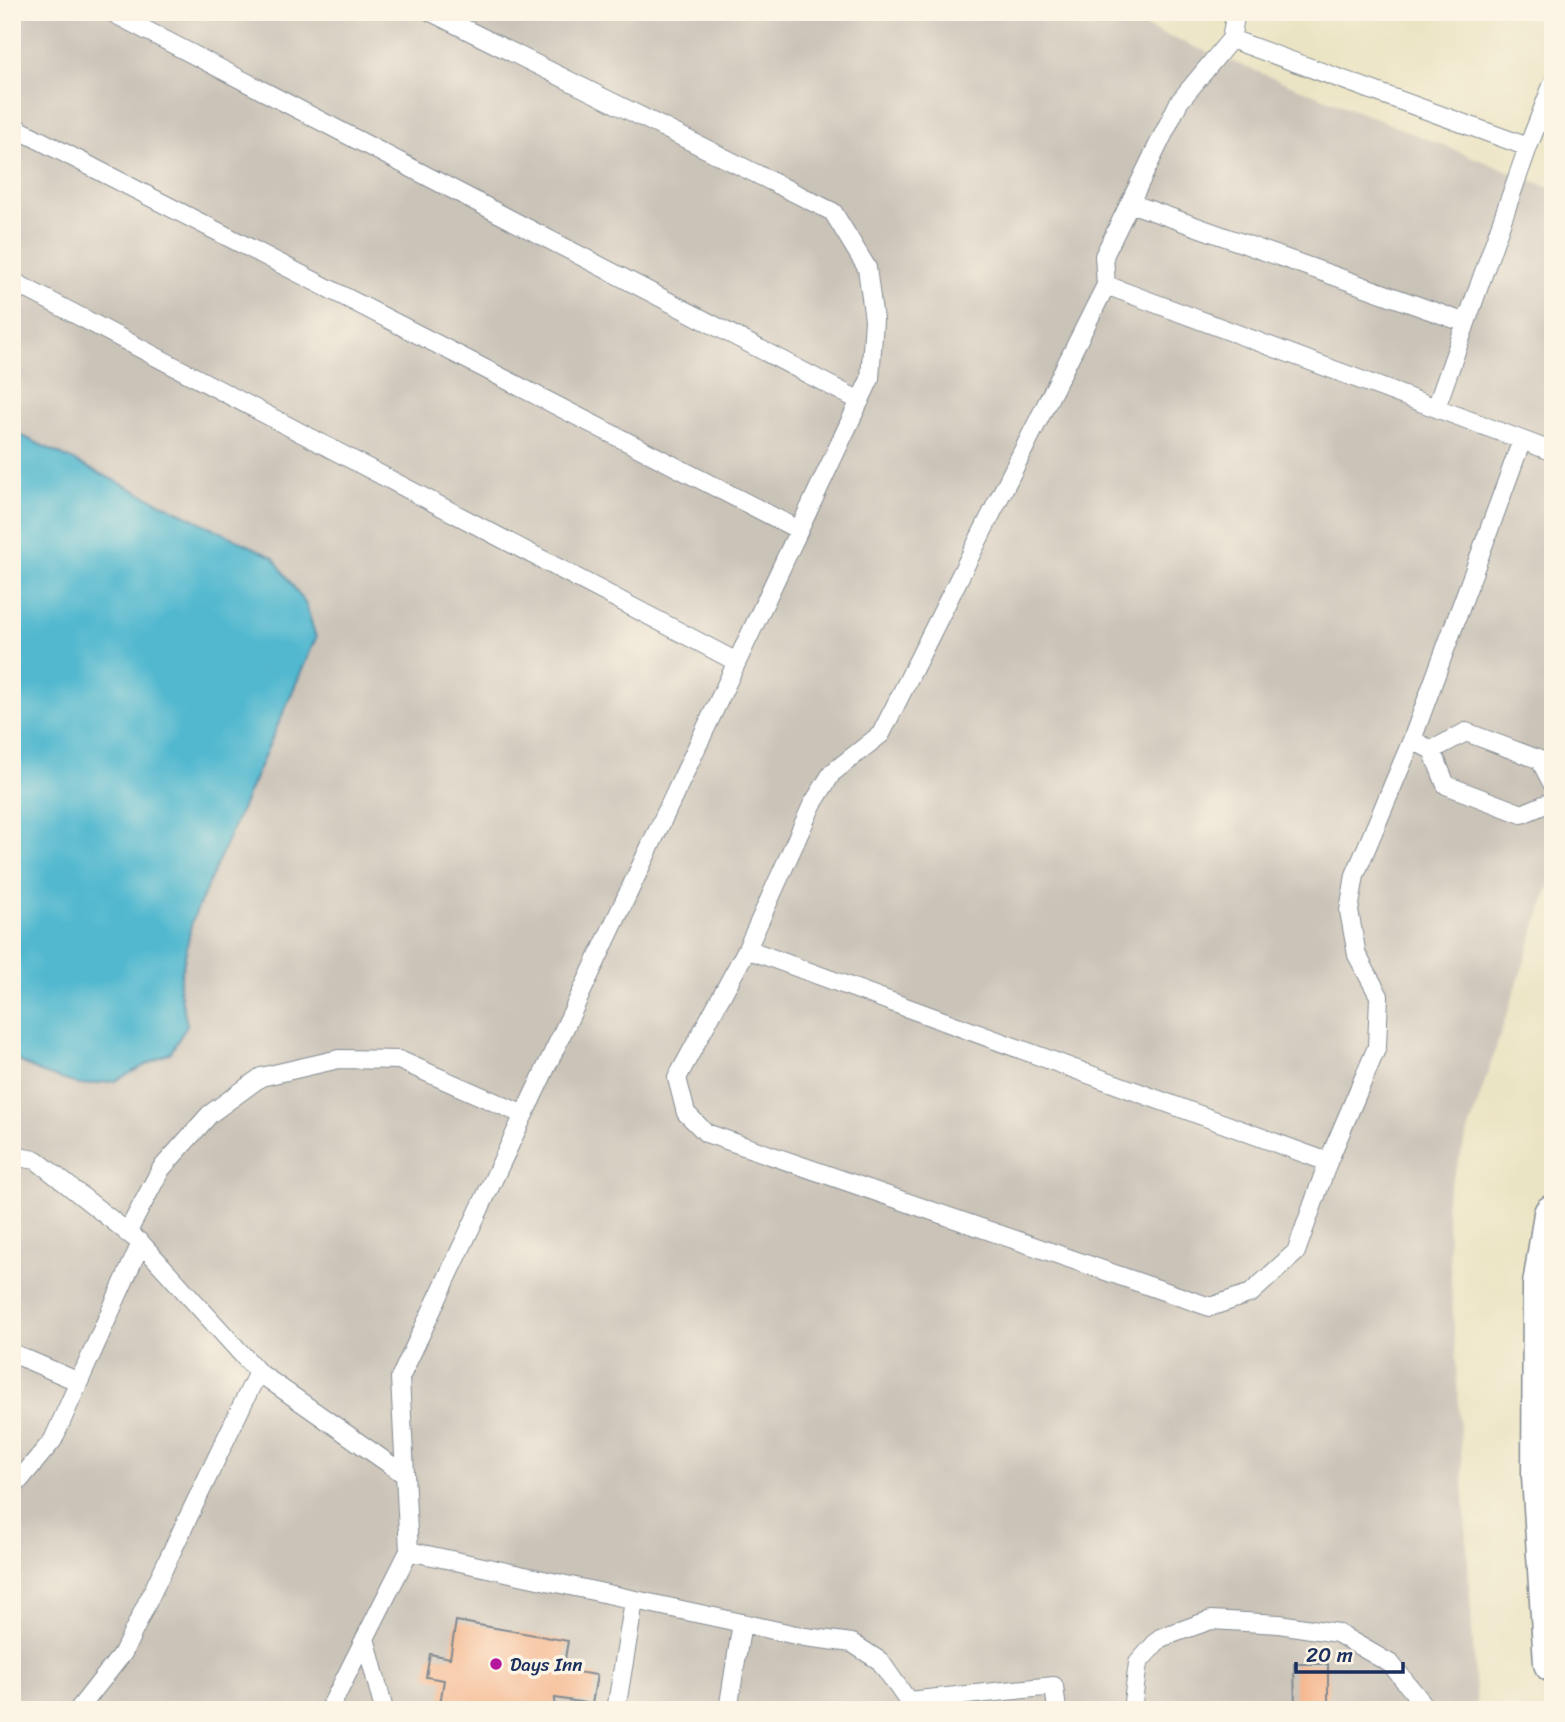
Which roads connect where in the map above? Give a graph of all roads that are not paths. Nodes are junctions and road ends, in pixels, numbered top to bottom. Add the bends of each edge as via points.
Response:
1 (111, 12) edge
2 (431, 12) edge
3 (1236, 12) edge
4 (1231, 40) junction
5 (1553, 83) edge
6 (12, 126) edge
7 (1528, 147) junction
8 (1130, 203) junction
9 (12, 281) edge
10 (1107, 285) junction
11 (1466, 323) junction
12 (860, 401) junction
13 (1436, 408) junction
14 (1522, 440) junction
15 (1553, 452) edge
16 (799, 530) junction
17 (737, 662) junction
18 (1412, 740) junction
19 (1433, 750) junction
20 (1553, 785) edge
21 (1553, 801) edge
22 (747, 949) junction
23 (524, 1115) junction
24 (12, 1156) edge
25 (1328, 1162) junction
26 (1553, 1214) edge
27 (134, 1238) junction
28 (12, 1353) edge
29 (258, 1372) junction
30 (79, 1382) junction
31 (405, 1475) junction
32 (12, 1489) edge
33 (409, 1551) junction
34 (634, 1601) junction
35 (742, 1623) junction
36 (365, 1638) junction
37 (1553, 1663) edge
38 (909, 1706) edge
39 (78, 1710) edge
40 (329, 1710) edge
41 (384, 1710) edge
42 (616, 1710) edge
43 (728, 1710) edge
44 (1057, 1710) edge
45 (1132, 1710) edge
46 (1428, 1710) edge

1 - 12 lane
2 - 12 lane via 833,212 867,268 874,320 870,379
3 - 4 lane
4 - 7 lane
4 - 8 lane via 1179,102
5 - 7 lane
6 - 16 lane
7 - 11 lane
8 - 10 lane via 1104,256
8 - 11 lane
9 - 17 lane
10 - 13 lane
10 - 22 lane via 881,734 832,773 812,805
11 - 13 lane
12 - 16 lane
13 - 14 lane
14 - 15 lane
14 - 18 lane
16 - 17 lane
17 - 23 lane
18 - 19 lane
18 - 25 lane via 1355,875 1349,911 1357,955 1379,996 1377,1047
19 - 20 lane via 1466,732 1540,760
19 - 21 lane via 1447,785 1522,814
22 - 25 lane
22 - 25 lane via 677,1078 686,1113 706,1133 1210,1307 1251,1293 1296,1252
23 - 27 lane via 399,1060 339,1059 261,1077 211,1114 160,1170
23 - 31 lane via 400,1378
24 - 27 lane via 36,1160
26 - 37 street via 1542,1285 1541,1450
27 - 29 lane
27 - 30 lane
28 - 30 lane
29 - 31 lane
29 - 39 lane via 123,1653
30 - 32 lane via 53,1440
31 - 33 lane
33 - 34 lane
33 - 36 lane
34 - 35 lane
34 - 42 lane
35 - 38 lane via 852,1643 880,1661
35 - 43 lane
36 - 40 lane
36 - 41 lane
38 - 44 lane via 1054,1686
45 - 46 lane via 1138,1664 1160,1638 1211,1620 1337,1633 1391,1664

